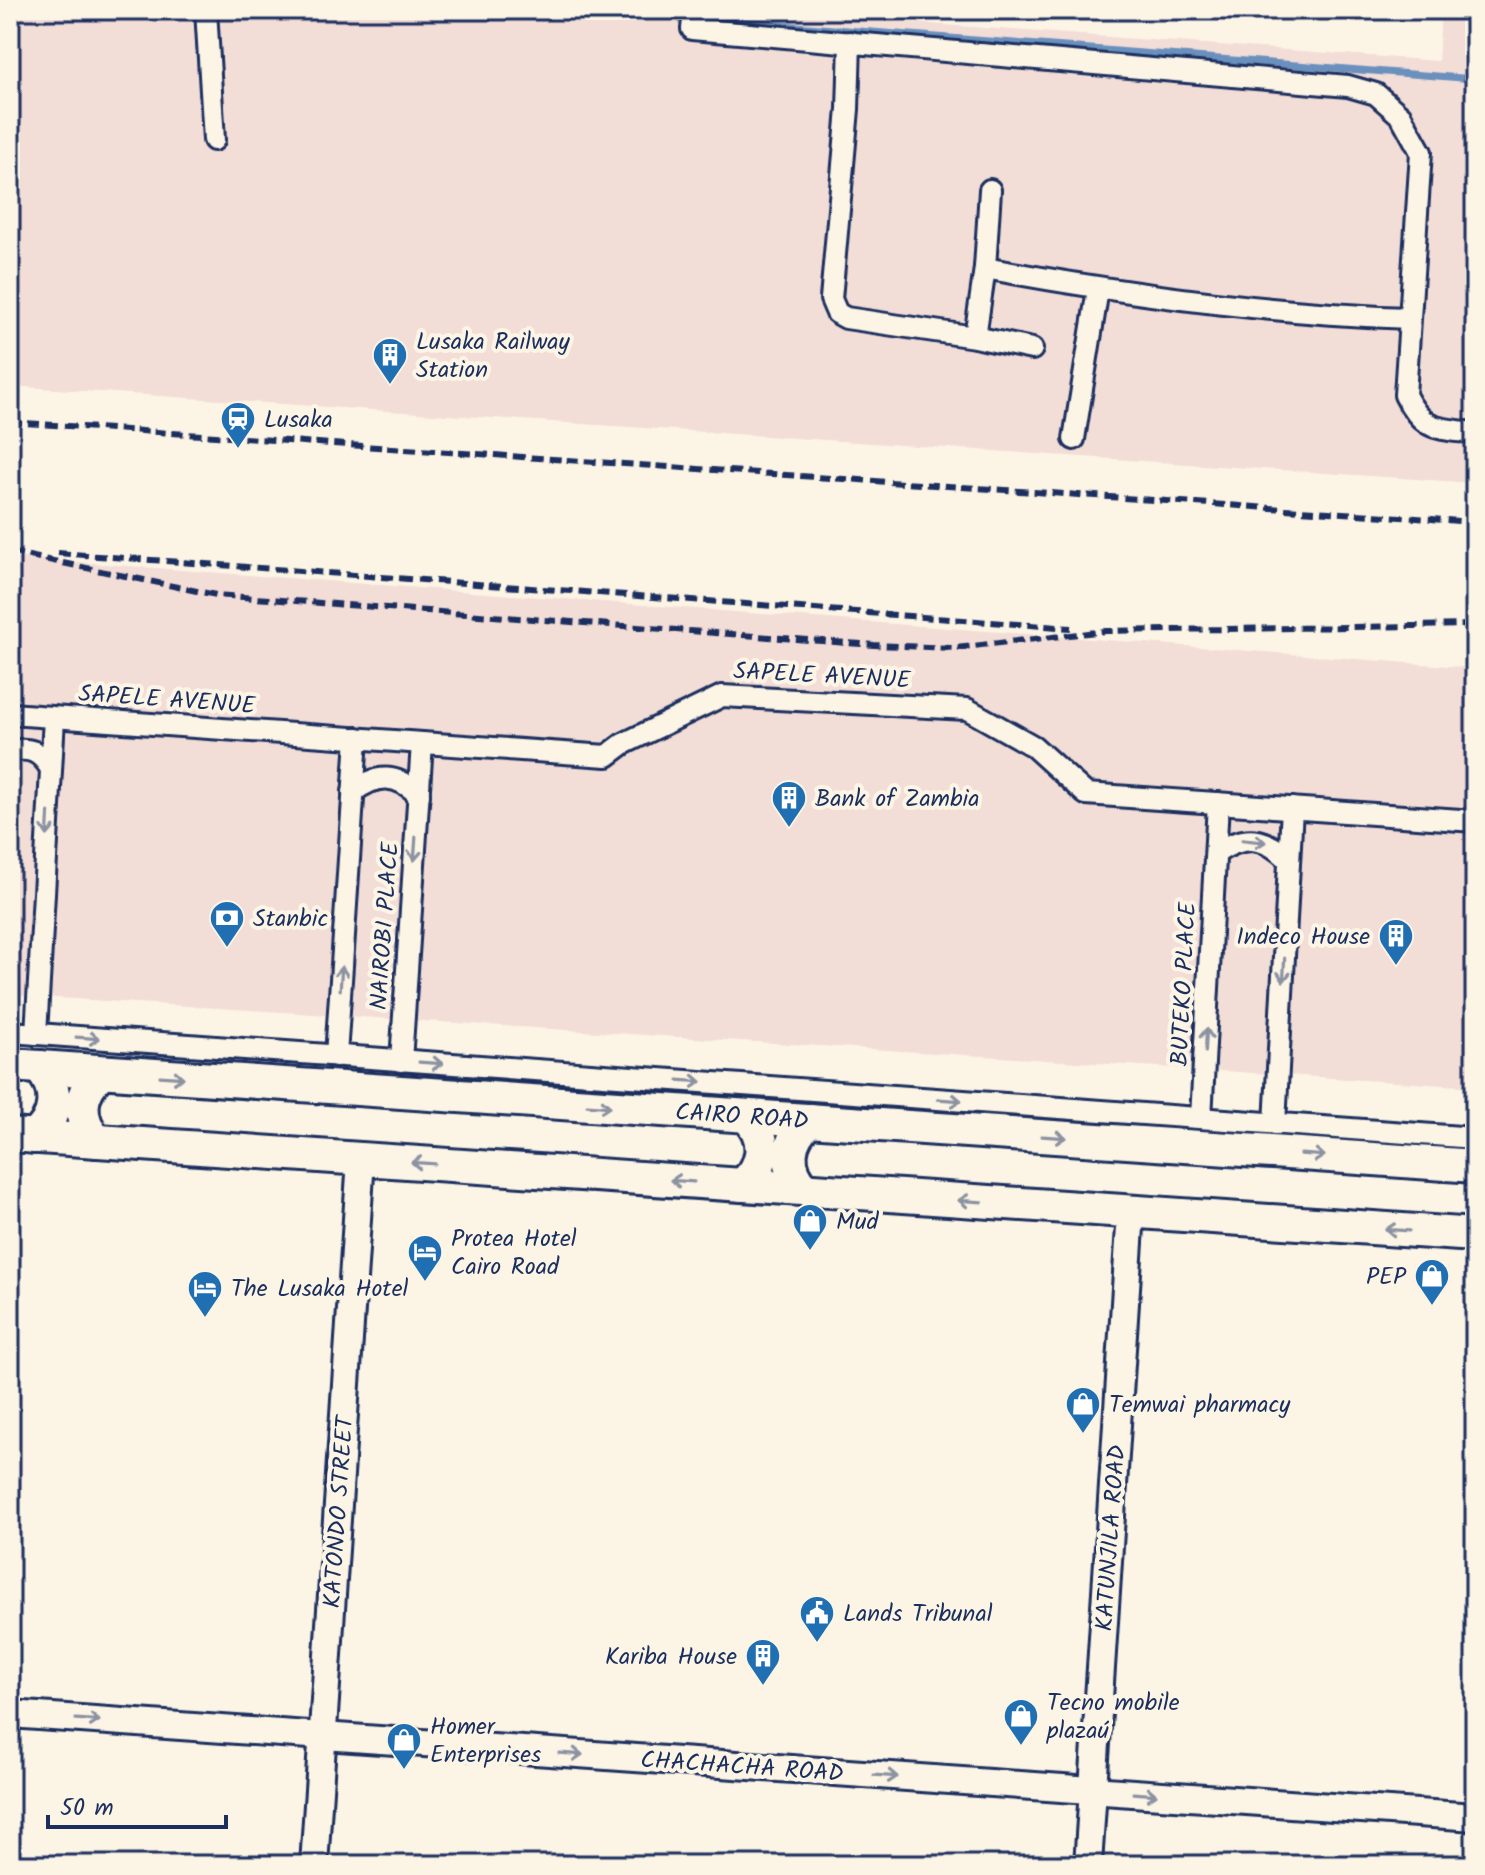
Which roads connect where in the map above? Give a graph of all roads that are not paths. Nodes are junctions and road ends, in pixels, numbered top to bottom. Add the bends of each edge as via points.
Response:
1 (206, 10) edge
2 (694, 10) edge
3 (850, 42) junction
4 (214, 140) dead end
5 (990, 190) dead end
6 (985, 268) junction
7 (1098, 289) junction
8 (1409, 318) junction
9 (975, 337) junction
10 (1032, 349) dead end
11 (1475, 433) edge
12 (1074, 439) dead end
13 (10, 714) edge
14 (54, 718) junction
15 (357, 738) junction
16 (422, 743) junction
17 (10, 751) edge
18 (51, 769) junction
19 (353, 792) junction
20 (419, 795) junction
21 (1218, 803) junction
22 (1292, 808) junction
23 (1475, 821) edge
24 (1216, 853) junction
25 (1289, 860) junction
26 (10, 1032) edge
27 (36, 1034) junction
28 (290, 1053) junction
29 (336, 1056) junction
30 (401, 1061) junction
31 (24, 1066) edge
32 (529, 1070) junction
33 (102, 1072) junction
34 (272, 1083) junction
35 (901, 1096) junction
36 (550, 1103) junction
37 (747, 1116) junction
38 (1201, 1118) junction
39 (810, 1120) junction
40 (1275, 1124) junction
41 (884, 1125) junction
42 (1354, 1129) junction
43 (22, 1136) edge
44 (1475, 1138) edge
45 (97, 1141) junction
46 (361, 1159) junction
47 (1372, 1159) junction
48 (1475, 1166) edge
49 (742, 1185) junction
50 (805, 1189) junction
51 (1131, 1212) junction
52 (1475, 1235) edge
53 (10, 1714) edge
54 (323, 1737) junction
55 (1093, 1791) junction
56 (1475, 1817) edge
57 (314, 1865) edge
58 (1088, 1865) edge

1 - 4 street
2 - 3 street via 692,29
3 - 8 street via 1348,86 1376,94 1401,116 1421,152
3 - 9 street via 831,299 846,318
5 - 6 street
6 - 7 street
6 - 9 street
7 - 8 street via 1230,306
7 - 12 street
8 - 11 street via 1405,395 1416,417 1429,427
9 - 10 street
13 - 14 street, SAPELE AVENUE
14 - 15 street, SAPELE AVENUE
14 - 18 street
15 - 16 street, SAPELE AVENUE
15 - 19 street, NAIROBI PLACE
16 - 20 street, NAIROBI PLACE
16 - 21 street, SAPELE AVENUE via 607,756 722,696 967,709 1033,746 1086,794
17 - 18 street via 26,748 42,754
18 -> 27 street
19 - 20 street via 368,780 387,776 405,782
29 -> 19 street, NAIROBI PLACE
20 -> 30 street, NAIROBI PLACE
21 - 22 street, SAPELE AVENUE
21 - 24 street, BUTEKO PLACE
22 - 23 street, SAPELE AVENUE
22 - 25 street
24 -> 25 street via 1233,841 1254,838 1274,845
38 -> 24 street, BUTEKO PLACE
25 -> 40 street
26 - 27 street
27 -> 28 street
28 - 29 street
28 - 34 street
29 - 30 street
30 -> 32 street
31 - 33 main road, CAIRO ROAD
31 - 43 main road via 50,1083 54,1101 49,1122
32 -> 35 street
32 - 36 street
33 -> 34 main road, CAIRO ROAD
33 - 45 main road via 88,1085 82,1103 85,1124
34 - 36 main road, CAIRO ROAD
35 -> 38 street
35 - 41 street
36 -> 37 main road, CAIRO ROAD
37 - 39 main road, CAIRO ROAD
37 - 49 main road via 763,1150 757,1170
38 - 40 street
39 - 41 main road, CAIRO ROAD
39 - 50 main road via 790,1152 793,1173
40 - 42 street
41 -> 47 main road, CAIRO ROAD
42 - 44 street
42 - 47 street
43 - 45 main road
45 - 46 main road
49 -> 46 main road
46 - 54 street, KATONDO STREET
47 - 48 main road, CAIRO ROAD
49 - 50 main road
51 -> 50 main road
52 -> 51 main road
51 - 55 street, KATUNJILA ROAD
53 -> 54 street, CHACHACHA ROAD
54 -> 55 street, CHACHACHA ROAD
54 - 57 street, KATONDO STREET
55 -> 56 street, CHACHACHA ROAD
55 - 58 street, KATUNJILA ROAD

